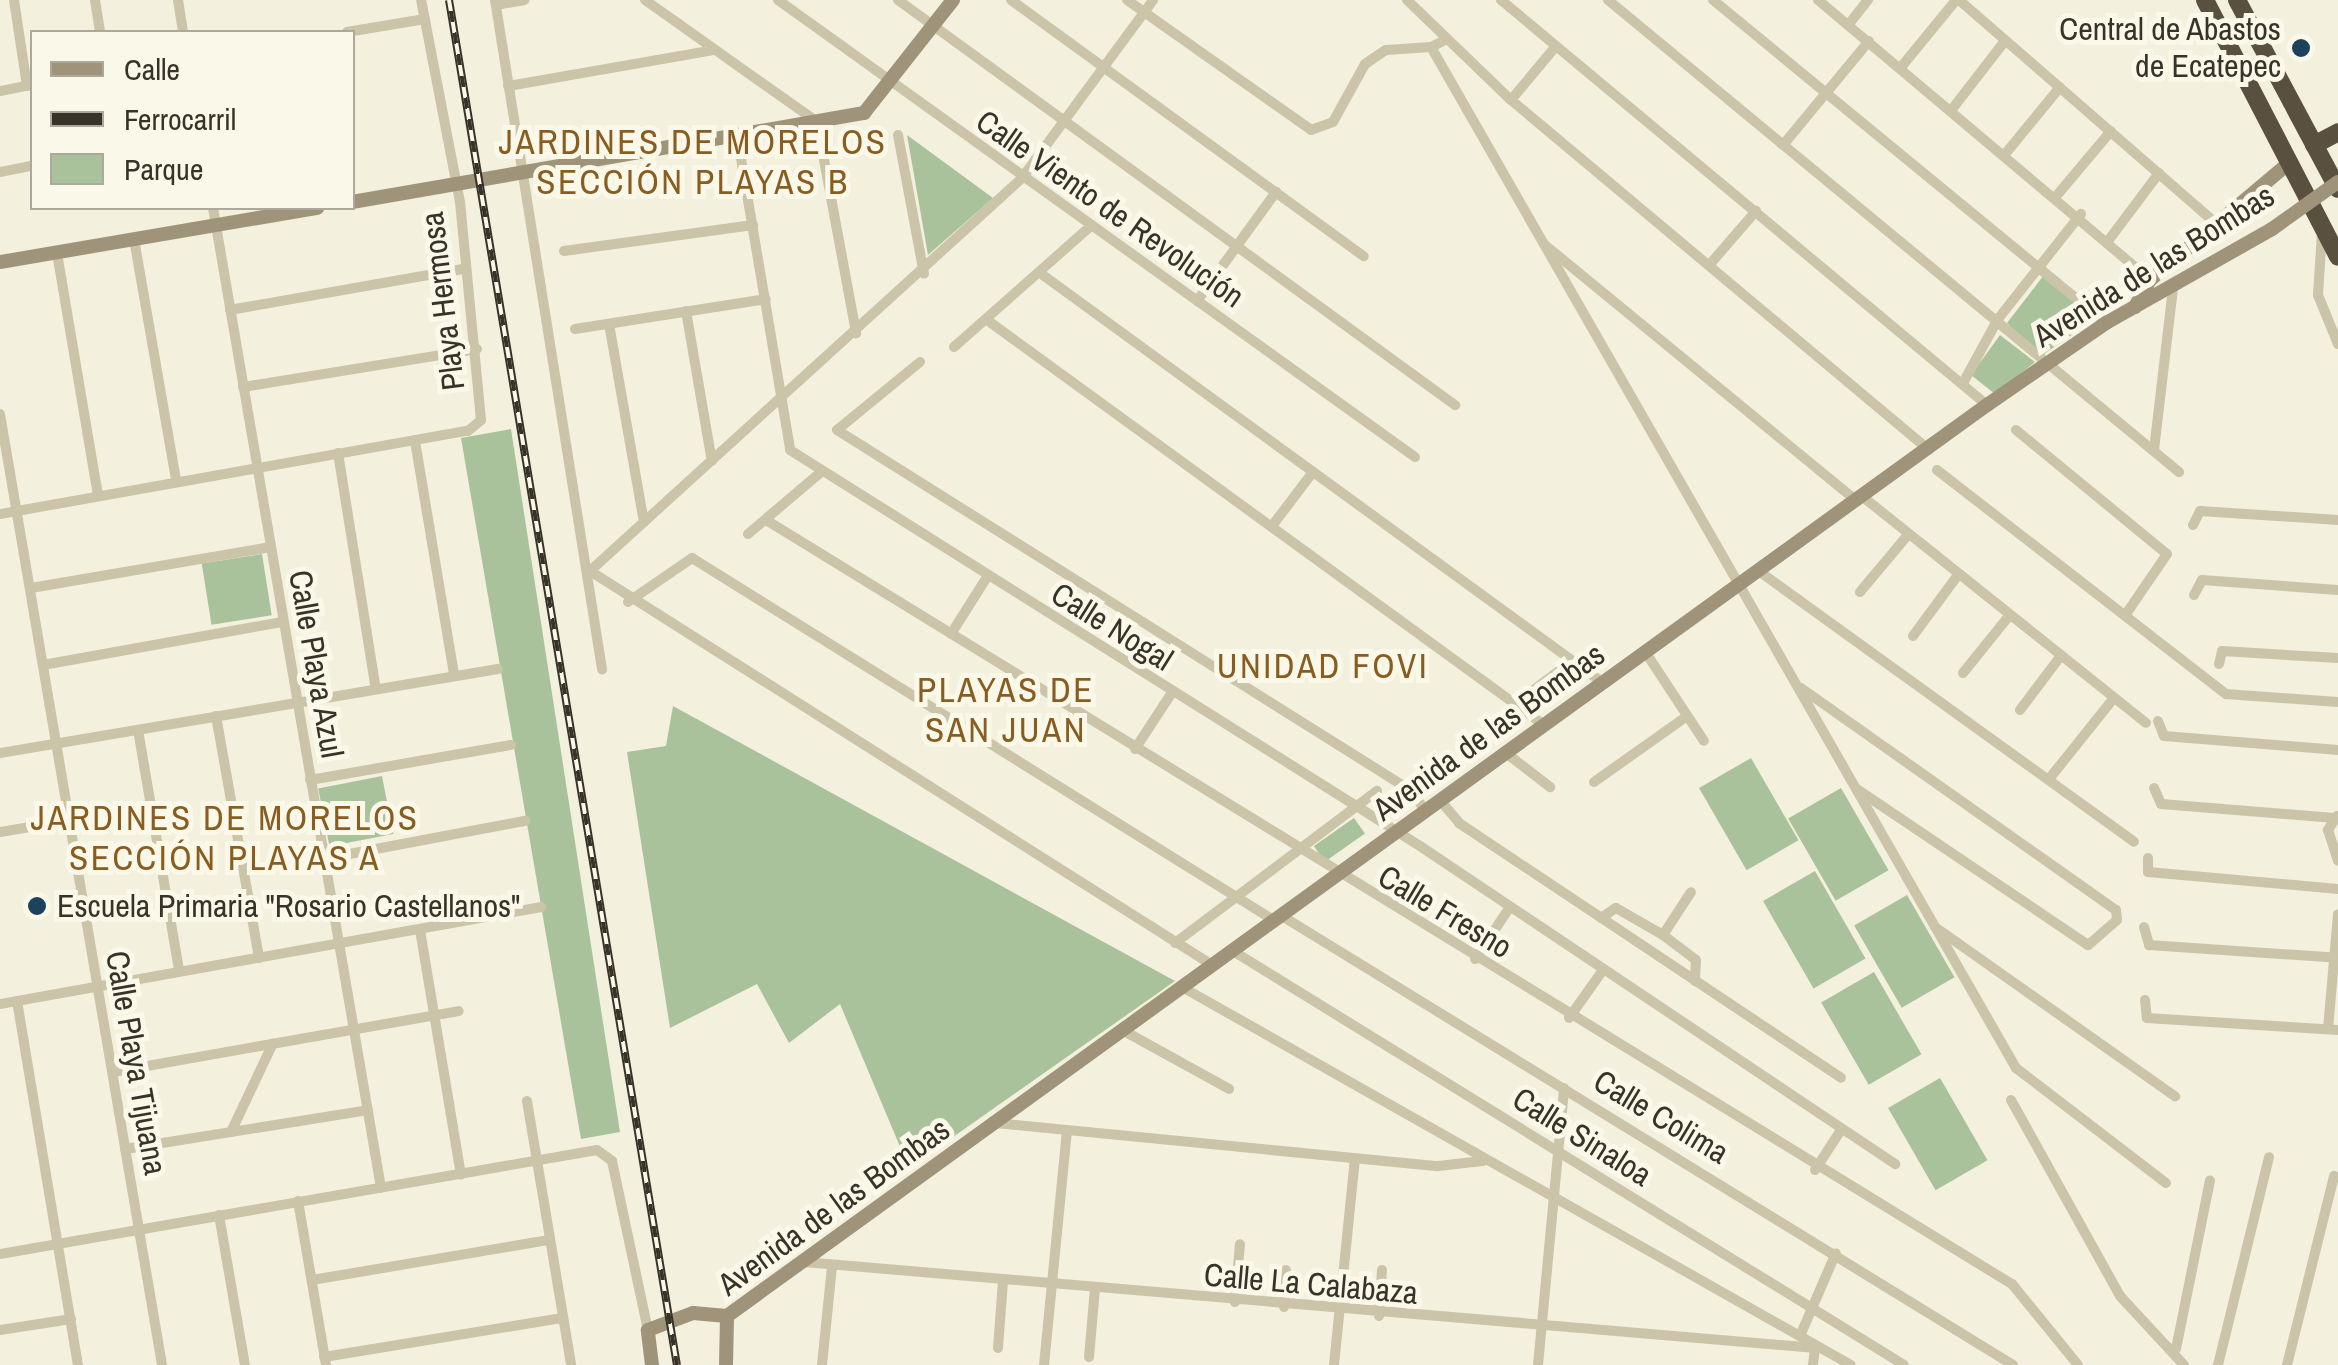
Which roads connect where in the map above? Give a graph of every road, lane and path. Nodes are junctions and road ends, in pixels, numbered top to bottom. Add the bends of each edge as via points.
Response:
1 (14, 0) edge
2 (95, 0) edge
3 (178, 0) edge
4 (421, 0) edge
5 (526, 0) edge
6 (645, 0) edge
7 (778, 0) edge
8 (898, 0) edge
9 (952, 0) edge
10 (1010, 0) edge
11 (1127, 0) edge
12 (1153, 0) edge
13 (1407, 0) edge
14 (1500, 0) edge
15 (1608, 0) edge
16 (1713, 0) edge
17 (1818, 0) edge
18 (1868, 0) edge
19 (1957, 0) edge
20 (2205, 0) edge
21 (2237, 0) edge
22 (495, 3) edge
23 (1144, 12) junction
24 (425, 19) junction
25 (1849, 24) junction
26 (934, 27) junction
27 (100, 30) edge
28 (184, 30) edge
29 (355, 31) edge
30 (1442, 41) junction
31 (1869, 41) junction
32 (2004, 42) junction
33 (1556, 46) junction
34 (1431, 47) junction
35 (715, 50) junction
36 (1104, 66) junction
37 (1902, 66) junction
38 (892, 85) junction
39 (30, 86) edge
40 (508, 86) junction
41 (2060, 87) junction
42 (0, 91) edge
43 (1826, 93) junction
44 (1511, 100) junction
45 (1953, 108) junction
46 (818, 122) junction
47 (1064, 122) junction
48 (2111, 131) junction
49 (2338, 132) edge
50 (737, 135) junction
51 (898, 135) dead end
52 (1783, 145) junction
53 (2314, 145) junction
54 (2006, 153) junction
55 (2290, 162) junction
56 (30, 166) edge
57 (0, 172) edge
58 (2159, 172) junction
59 (522, 173) junction
60 (1022, 178) junction
61 (456, 184) junction
62 (2338, 186) edge
63 (1276, 192) junction
64 (2058, 194) junction
65 (355, 201) edge
66 (213, 210) edge
67 (304, 210) edge
68 (1756, 211) junction
69 (2081, 214) junction
70 (216, 224) junction
71 (2217, 224) junction
72 (753, 225) junction
73 (1091, 226) junction
74 (2322, 227) junction
75 (134, 239) junction
76 (1540, 241) junction
77 (2108, 241) junction
78 (1236, 246) junction
79 (564, 251) dead end
80 (57, 252) junction
81 (1364, 256) dead end
82 (2338, 257) edge
83 (0, 262) edge
84 (1711, 264) junction
85 (2036, 266) junction
86 (462, 269) junction
87 (1040, 273) junction
88 (924, 274) junction
89 (2150, 280) junction
90 (2174, 288) junction
91 (766, 298) junction
92 (1197, 302) junction
93 (2135, 307) junction
94 (230, 310) junction
95 (686, 312) junction
96 (1998, 319) junction
97 (987, 320) junction
98 (2106, 323) junction
99 (609, 324) junction
100 (575, 330) dead end
101 (856, 334) junction
102 (2338, 344) edge
103 (954, 347) dead end
104 (477, 348) junction
105 (920, 362) dead end
106 (2049, 362) junction
107 (1964, 382) junction
108 (244, 387) junction
109 (784, 398) junction
110 (1455, 405) dead end
111 (1987, 405) junction
112 (0, 414) edge
113 (2016, 430) dead end
114 (1, 431) edge
115 (416, 441) junction
116 (2154, 450) junction
117 (1930, 451) junction
118 (338, 453) junction
119 (1416, 457) dead end
120 (712, 461) junction
121 (257, 468) junction
122 (1936, 470) dead end
123 (821, 472) junction
124 (1314, 472) junction
125 (2179, 472) dead end
126 (176, 480) junction
127 (98, 495) junction
128 (1860, 499) junction
129 (17, 511) junction
130 (0, 514) edge
131 (766, 520) junction
132 (2338, 520) edge
133 (644, 522) junction
134 (2193, 525) dead end
135 (1272, 526) junction
136 (748, 534) dead end
137 (1907, 536) junction
138 (270, 547) junction
139 (590, 571) junction
140 (1760, 572) junction
141 (1958, 575) junction
142 (986, 577) junction
143 (1740, 586) junction
144 (31, 588) junction
145 (2338, 590) edge
146 (1860, 592) dead end
147 (2194, 596) dead end
148 (628, 602) junction
149 (2126, 614) junction
150 (2009, 616) junction
151 (282, 622) junction
152 (950, 634) junction
153 (1913, 636) dead end
154 (1646, 652) junction
155 (2060, 657) junction
156 (2338, 658) edge
157 (1572, 660) junction
158 (2219, 664) dead end
159 (44, 665) junction
160 (498, 669) dead end
161 (602, 669) dead end
162 (1964, 673) dead end
163 (454, 675) junction
164 (1603, 684) junction
165 (1800, 688) junction
166 (376, 689) junction
167 (1171, 694) junction
168 (2113, 699) junction
169 (296, 700) junction
170 (2338, 702) edge
171 (1514, 704) junction
172 (2020, 710) dead end
173 (216, 716) junction
174 (1683, 719) junction
175 (1544, 726) junction
176 (138, 730) junction
177 (1704, 741) dead end
178 (57, 745) junction
179 (510, 745) dead end
180 (1135, 749) junction
181 (2338, 750) edge
182 (1506, 753) junction
183 (0, 754) edge
184 (2049, 778) junction
185 (310, 780) junction
186 (1594, 782) dead end
187 (1550, 787) dead end
188 (1857, 788) junction
189 (2154, 788) dead end
190 (1377, 791) dead end
191 (1440, 800) junction
192 (1354, 808) junction
193 (1426, 811) junction
194 (2336, 817) edge
195 (71, 820) junction
196 (525, 822) dead end
197 (0, 832) edge
198 (1396, 833) junction
199 (2134, 842) dead end
200 (1295, 852) junction
201 (2148, 858) dead end
202 (323, 860) junction
203 (2338, 860) edge
204 (1337, 876) junction
205 (2338, 889) edge
206 (1691, 892) dead end
207 (1236, 896) junction
208 (541, 907) dead end
209 (1510, 907) junction
210 (2338, 914) edge
211 (1279, 918) junction
212 (1601, 918) junction
213 (1935, 927) junction
214 (2144, 927) dead end
215 (420, 930) junction
216 (1663, 934) junction
217 (338, 943) junction
218 (1175, 943) junction
219 (1233, 951) junction
220 (2336, 957) edge
221 (259, 958) junction
222 (1475, 960) junction
223 (1212, 966) junction
224 (1603, 970) junction
225 (179, 971) junction
226 (1695, 981) junction
227 (98, 985) junction
228 (1182, 987) junction
229 (2145, 1000) dead end
230 (17, 1001) junction
231 (0, 1004) edge
232 (459, 1011) dead end
233 (434, 1015) junction
234 (1569, 1018) junction
235 (355, 1029) junction
236 (2333, 1030) edge
237 (1124, 1031) junction
238 (273, 1043) junction
239 (113, 1072) junction
240 (1841, 1078) dead end
241 (1564, 1088) junction
242 (1229, 1089) dead end
243 (2175, 1096) dead end
244 (2010, 1100) dead end
245 (527, 1101) dead end
246 (368, 1110) junction
247 (996, 1123) junction
248 (1841, 1130) junction
249 (1067, 1131) junction
250 (231, 1132) junction
251 (125, 1150) junction
252 (1557, 1150) junction
253 (2269, 1157) dead end
254 (1355, 1159) junction
255 (1484, 1160) junction
256 (537, 1162) junction
257 (1896, 1164) dead end
258 (1815, 1170) junction
259 (460, 1175) junction
260 (2334, 1176) dead end
261 (2210, 1180) dead end
262 (2166, 1183) dead end
263 (381, 1188) junction
264 (1550, 1197) junction
265 (298, 1202) junction
266 (219, 1215) junction
267 (139, 1229) junction
268 (548, 1240) junction
269 (58, 1244) junction
270 (1240, 1244) dead end
271 (1836, 1252) junction
272 (0, 1254) edge
273 (804, 1262) junction
274 (832, 1266) junction
275 (1286, 1270) dead end
276 (1382, 1270) dead end
277 (312, 1280) junction
278 (1003, 1281) junction
279 (1051, 1285) junction
280 (1095, 1289) junction
281 (1235, 1302) junction
282 (1808, 1306) junction
283 (1284, 1307) junction
284 (1339, 1312) junction
285 (727, 1316) junction
286 (1380, 1316) junction
287 (71, 1318) junction
288 (562, 1318) junction
289 (0, 1330) edge
290 (648, 1330) junction
291 (1541, 1330) junction
292 (1800, 1336) junction
293 (998, 1348) dead end
294 (1815, 1348) junction
295 (2176, 1349) junction
296 (1089, 1357) dead end
297 (325, 1361) edge
298 (78, 1365) edge
299 (162, 1365) edge
300 (245, 1365) edge
301 (572, 1365) edge
302 (652, 1365) edge
303 (726, 1365) edge
304 (822, 1365) edge
305 (1044, 1365) edge
306 (1334, 1365) edge
307 (1538, 1365) edge
308 (1813, 1365) edge
309 (1851, 1365) edge
310 (1904, 1365) edge
311 (2013, 1365) edge
312 (2078, 1365) edge
313 (2184, 1365) edge
314 (2218, 1365) edge
315 (2287, 1365) edge

1 - 39 street
2 - 27 street
3 - 28 street
4 - 24 street, Playa Hermosa
5 - 22 street
6 - 35 street
7 - 38 street, Calle Viento de Revolución
8 - 26 street
9 - 26 main road
10 - 36 street
11 - 23 street
12 - 23 street
13 - 30 street
14 - 33 street
15 - 52 street
16 - 43 street
17 - 25 street
18 - 25 street
19 - 32 street
19 - 37 street
20 - 55 highway
21 - 53 highway
22 - 40 street
23 - 34 street via 1297,125 1322,130 1333,122 1348,84 1386,50
23 - 36 street
24 - 29 street
24 - 61 street, Playa Hermosa
25 - 31 street
26 - 38 main road
26 - 47 street
30 - 34 street
30 - 44 street
31 - 37 street
31 - 43 street
32 - 41 street
32 - 45 street
33 - 44 street
33 - 68 street
34 - 76 street
35 - 40 street
35 - 46 street
36 - 47 street
36 - 63 street
37 - 45 street
38 - 46 main road via 864,113
38 - 60 street, Calle Viento de Revolución
39 - 42 street
40 - 59 street
41 - 48 street
41 - 54 street
43 - 52 street
43 - 85 street
44 - 84 street
45 - 54 street
46 - 50 main road
46 - 101 street
47 - 60 street
47 - 78 street
48 - 58 street
48 - 64 street
49 - 53 highway
50 - 59 main road
50 - 72 street, Calle Nogal
51 - 88 street
52 - 96 street
53 - 62 highway
54 - 64 street
55 - 71 main road
55 - 74 highway
56 - 57 street
58 - 71 street
58 - 77 street
59 - 61 main road
59 - 139 street
60 - 73 street, Calle Viento de Revolución
60 - 88 street
61 - 65 main road
61 - 86 street, Playa Hermosa
62 - 90 main road, Avenida de las Bombas, bridge
63 - 78 street
63 - 81 street
64 - 69 street
66 - 70 street, Calle Playa Azul
67 - 70 main road
68 - 84 street
68 - 107 street
69 - 77 street
69 - 85 street
70 - 75 main road
70 - 94 street, Calle Playa Azul
71 - 89 main road
72 - 79 street
72 - 91 street, Calle Nogal
73 - 87 street
73 - 92 street, Calle Viento de Revolución
74 - 82 highway
74 - 102 street via 2318,294
75 - 80 main road
75 - 126 street
76 - 128 street
76 - 143 street
77 - 89 street
78 - 92 street
78 - 110 street
80 - 83 main road
80 - 127 street
84 - 117 street
85 - 96 street
85 - 98 street
86 - 94 street
86 - 104 street, Playa Hermosa
87 - 97 street
87 - 124 street
88 - 101 street
89 - 93 main road
90 - 93 main road, Avenida de las Bombas
90 - 116 street
91 - 95 street
91 - 109 street, Calle Nogal
92 - 119 street, Calle Viento de Revolución
93 - 98 main road, Avenida de las Bombas
94 - 108 street, Calle Playa Azul
95 - 99 street
95 - 120 street
96 - 106 street
96 - 107 street
97 - 103 street
97 - 135 street
98 - 106 main road, Avenida de las Bombas
99 - 100 street
99 - 133 street
101 - 109 street
104 - 108 street
104 - 115 street, Playa Hermosa via 482,420
105 - 193 street via 837,430 1410,790
106 - 111 main road, Avenida de las Bombas
106 - 116 street
107 - 111 street
108 - 121 street, Calle Playa Azul
109 - 120 street
109 - 123 street, Calle Nogal via 790,450
111 - 117 main road, Avenida de las Bombas
112 - 114 street, Calle Playa Tijuana
113 - 149 street via 2167,554
114 - 129 street, Calle Playa Tijuana
115 - 118 street
115 - 163 street
116 - 125 street
117 - 128 main road, Avenida de las Bombas
118 - 121 street
118 - 166 street
120 - 133 street
121 - 126 street
121 - 138 street, Calle Playa Azul
122 - 149 street
123 - 131 street
123 - 142 street, Calle Nogal
124 - 135 street
124 - 157 street
126 - 127 street
127 - 129 street
128 - 137 street
128 - 140 main road, Avenida de las Bombas
129 - 130 street
129 - 144 street, Calle Playa Tijuana
131 - 136 street
131 - 152 street, Calle Fresno
132 - 134 street via 2200,511
133 - 139 street
135 - 171 street
137 - 141 street
137 - 146 street
138 - 144 street
138 - 151 street, Calle Playa Azul
139 - 148 street
139 - 161 street
140 - 143 main road, Avenida de las Bombas
140 - 184 street
141 - 150 street
141 - 153 street
142 - 152 street
142 - 167 street, Calle Nogal
143 - 154 main road, Avenida de las Bombas
143 - 165 street
144 - 159 street, Calle Playa Tijuana
145 - 147 street via 2202,580
148 - 207 street, Calle Colima via 692,558
148 - 218 street
149 - 170 street via 2226,694
150 - 155 street
150 - 162 street
151 - 159 street
151 - 169 street, Calle Playa Azul
152 - 180 street, Calle Fresno
154 - 164 main road, Avenida de las Bombas
154 - 174 street
155 - 168 street
155 - 172 street
156 - 158 street via 2222,652
157 - 164 street
157 - 171 street
159 - 178 street, Calle Playa Tijuana
160 - 163 street
163 - 166 street
164 - 175 main road, Avenida de las Bombas
165 - 188 street
165 - 188 street via 2118,914 2094,945
166 - 169 street
167 - 180 street
167 - 192 street, Calle Nogal
168 - 181 street via 2164,736
168 - 184 street
169 - 173 street
169 - 185 street, Calle Playa Azul
171 - 175 street
173 - 176 street
173 - 221 street
174 - 177 street
174 - 186 street
175 - 182 main road, Avenida de las Bombas
176 - 178 street
176 - 225 street
178 - 183 street
178 - 195 street, Calle Playa Tijuana
179 - 185 street
180 - 200 street, Calle Fresno
182 - 187 street
182 - 191 main road, Avenida de las Bombas
184 - 199 street
185 - 202 street, Calle Playa Azul
188 - 213 street
189 - 194 street via 2161,804
190 - 192 street, Avenida de las Bombas
191 - 193 main road, Avenida de las Bombas
191 - 212 street
192 - 198 street, Calle Nogal
192 - 200 street, Avenida de las Bombas
193 - 198 main road, Avenida de las Bombas
194 - 203 street via 2329,850
195 - 197 street
195 - 227 street, Calle Playa Tijuana
196 - 202 street
198 - 204 main road, Avenida de las Bombas
198 - 209 street, Calle Nogal
200 - 204 street, Calle Fresno
200 - 207 street, Avenida de las Bombas
201 - 205 street via 2148,872
202 - 217 street, Calle Playa Azul
204 - 211 main road, Avenida de las Bombas
204 - 222 street, Calle Fresno
206 - 216 street
207 - 211 street, Calle Colima
207 - 218 street, Avenida de las Bombas
208 - 215 street
209 - 222 street
209 - 224 street, Calle Nogal
210 - 220 street
211 - 219 main road, Avenida de las Bombas
211 - 241 street, Calle Colima
212 - 216 street via 1616,908
212 - 226 street
213 - 243 street
213 - 262 street via 2026,1079
214 - 220 street via 2149,945
215 - 217 street
215 - 233 street
216 - 226 street via 1696,960
217 - 221 street
217 - 235 street, Calle Playa Azul
218 - 223 street
219 - 223 main road, Avenida de las Bombas
219 - 252 street, Calle Sinaloa
220 - 236 street
221 - 225 street
222 - 234 street, Calle Fresno
223 - 228 main road, Avenida de las Bombas
224 - 234 street
224 - 248 street, Calle Nogal
225 - 227 street
226 - 240 street
227 - 230 street
227 - 239 street, Calle Playa Tijuana
228 - 237 main road, Avenida de las Bombas
228 - 255 street
229 - 236 street via 2146,1018
230 - 231 street
230 - 269 street
232 - 233 street
233 - 235 street
233 - 259 street
234 - 258 street, Calle Fresno
235 - 238 street
235 - 246 street, Calle Playa Azul
237 - 242 street
237 - 247 main road, Avenida de las Bombas
238 - 239 street
238 - 250 street
239 - 251 street, Calle Playa Tijuana
241 - 252 street
241 - 271 street, Calle Colima
244 - 295 street via 2120,1296
245 - 256 street
246 - 250 street
246 - 263 street, Calle Playa Azul
247 - 249 street
247 - 273 main road, Avenida de las Bombas
248 - 257 street, Calle Nogal
248 - 258 street
249 - 254 street
249 - 279 street
250 - 251 street
251 - 267 street, Calle Playa Tijuana
252 - 264 street
252 - 282 street, Calle Sinaloa
253 - 314 street
254 - 255 street
254 - 284 street
255 - 264 street
256 - 259 street
256 - 268 street
256 - 290 street via 606,1152
258 - 312 street, Calle Fresno via 2028,1294
259 - 263 street
260 - 315 street
261 - 295 street
263 - 265 street
264 - 291 street
264 - 292 street
265 - 266 street
265 - 277 street
266 - 267 street
266 - 300 street
267 - 269 street
267 - 299 street, Calle Playa Tijuana
268 - 277 street
268 - 288 street
269 - 272 street
269 - 287 street
270 - 281 street
271 - 282 street
271 - 311 street, Calle Colima
273 - 274 street, Calle La Calabaza
273 - 285 main road, Avenida de las Bombas
274 - 278 street, Calle La Calabaza
274 - 304 street
275 - 283 street
276 - 286 street
277 - 297 street
278 - 279 street, Calle La Calabaza
278 - 293 street
279 - 280 street, Calle La Calabaza
279 - 305 street
280 - 281 street, Calle La Calabaza
280 - 296 street
281 - 283 street, Calle La Calabaza
282 - 292 street
282 - 310 street, Calle Sinaloa
283 - 284 street, Calle La Calabaza
284 - 286 street, Calle La Calabaza
284 - 306 street
285 - 290 main road via 693,1313
285 - 303 main road, Avenida de las Bombas
286 - 291 street, Calle La Calabaza
287 - 289 street
287 - 298 street
288 - 297 street
288 - 301 street
290 - 302 main road
291 - 294 street, Calle La Calabaza
291 - 307 street
292 - 294 street
294 - 308 street
294 - 309 street
295 - 313 street

